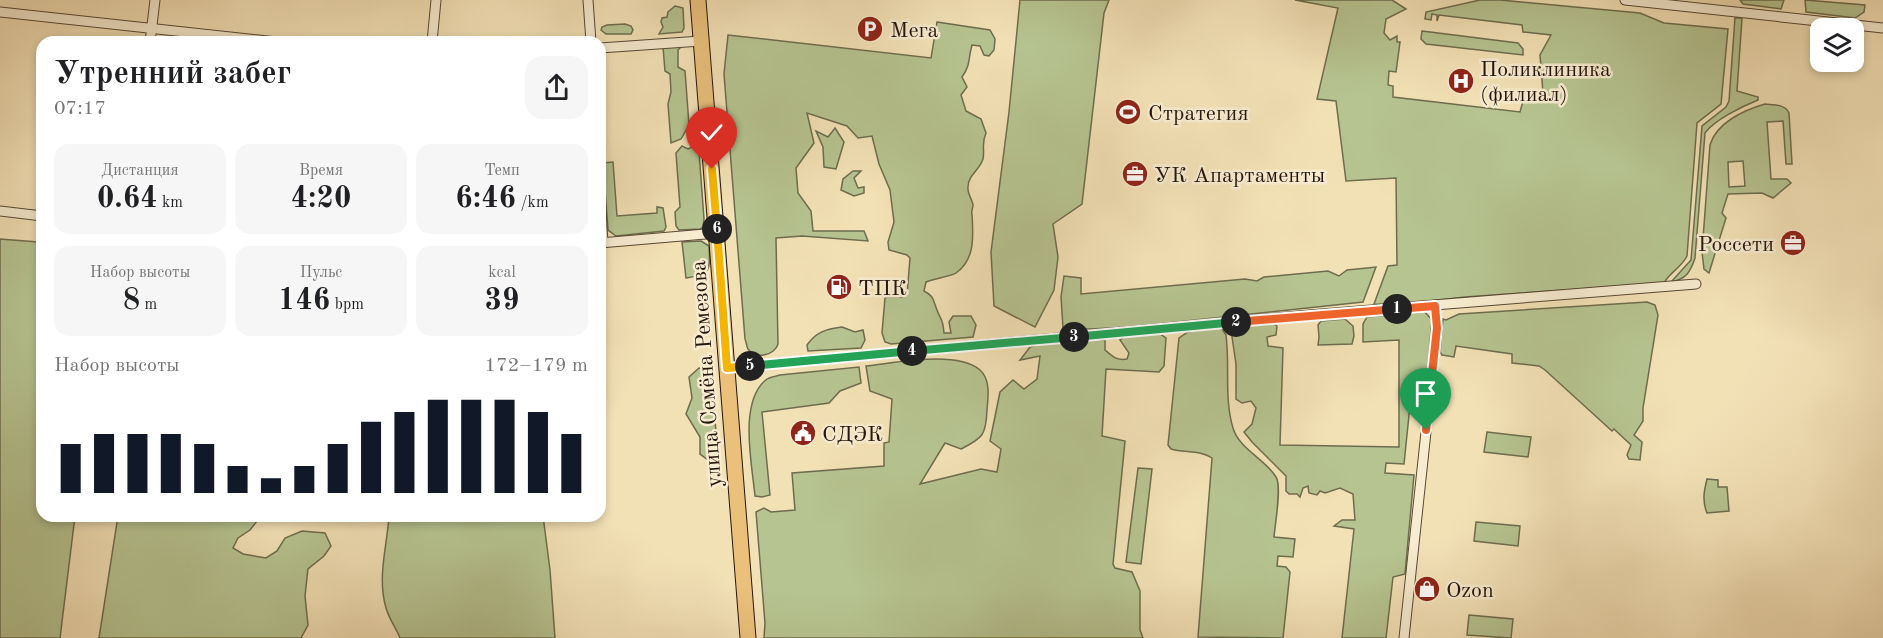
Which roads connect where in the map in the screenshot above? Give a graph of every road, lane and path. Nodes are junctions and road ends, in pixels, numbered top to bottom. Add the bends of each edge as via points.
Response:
1 (155, 0) edge
2 (436, 0) edge
3 (588, 0) edge
4 (698, 0) edge
5 (1625, 0) edge
6 (0, 12) edge
7 (152, 28) junction
8 (1883, 28) edge
9 (151, 36) edge
10 (223, 36) edge
11 (433, 36) edge
12 (591, 36) edge
13 (701, 41) junction
14 (606, 48) edge
15 (0, 211) edge
16 (36, 215) edge
17 (717, 233) junction
18 (606, 243) edge
19 (1696, 284) dead end
20 (1435, 306) junction
21 (727, 368) junction
22 (748, 638) edge
23 (1404, 638) edge

1 - 7 street
2 - 11 street
3 - 12 street
4 - 13 main road, улица Семёна Ремезова
5 - 8 street
6 - 7 street
7 - 9 street
7 - 10 street
13 - 14 street
13 - 17 main road, улица Семёна Ремезова
15 - 16 street
17 - 18 street
17 - 21 main road, улица Семёна Ремезова
19 - 20 street
20 - 21 street
20 - 23 street via 1437,328
21 - 22 main road, улица Семёна Ремезова

